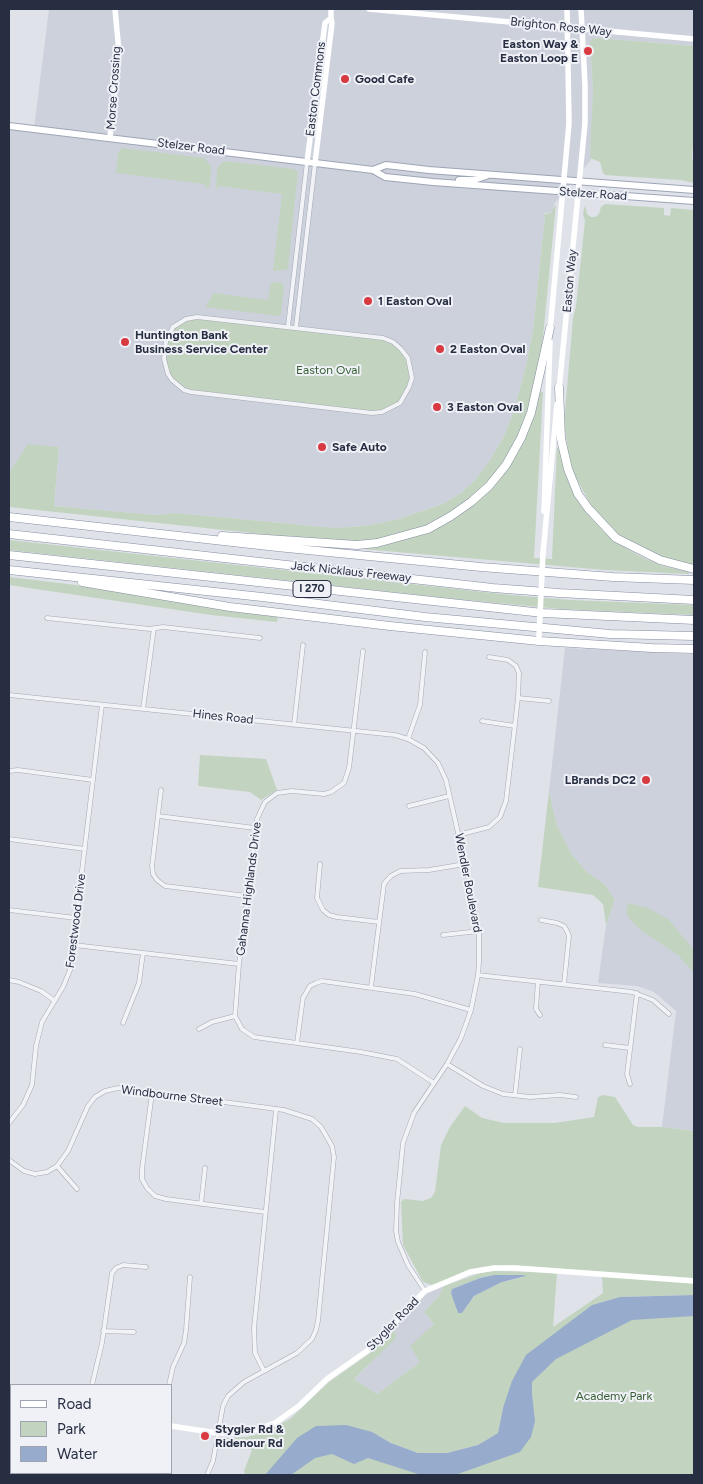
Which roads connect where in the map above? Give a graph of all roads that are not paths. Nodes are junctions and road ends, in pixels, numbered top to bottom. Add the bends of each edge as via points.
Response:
1 (115, 9) edge
2 (331, 9) edge
3 (369, 9) edge
4 (567, 9) edge
5 (581, 9) edge
6 (330, 18) junction
7 (567, 27) junction
8 (582, 29) junction
9 (694, 39) edge
10 (9, 126) edge
11 (110, 137) junction
12 (307, 162) junction
13 (315, 163) junction
14 (373, 170) junction
15 (489, 175) junction
16 (564, 180) junction
17 (579, 181) junction
18 (433, 182) junction
19 (694, 190) edge
20 (562, 192) junction
21 (578, 194) junction
22 (694, 201) edge
23 (288, 326) junction
24 (296, 327) junction
25 (550, 328) junction
26 (559, 387) junction
27 (9, 516) edge
28 (9, 534) edge
29 (543, 553) junction
30 (9, 555) edge
31 (694, 569) edge
32 (9, 570) edge
33 (28, 572) junction
34 (694, 580) edge
35 (694, 600) edge
36 (47, 618) dead end
37 (694, 620) edge
38 (154, 628) junction
39 (694, 636) edge
40 (260, 638) dead end
41 (539, 639) junction
42 (304, 645) dead end
43 (694, 649) edge
44 (363, 651) dead end
45 (425, 652) dead end
46 (489, 657) dead end
47 (9, 695) edge
48 (518, 698) junction
49 (549, 701) dead end
50 (102, 705) junction
51 (143, 709) junction
52 (482, 721) dead end
53 (294, 724) junction
54 (514, 726) junction
55 (354, 731) junction
56 (408, 739) junction
57 (431, 755) joint
58 (9, 771) edge
59 (93, 780) junction
60 (161, 790) dead end
61 (449, 796) junction
62 (409, 806) dead end
63 (158, 816) junction
64 (255, 828) junction
65 (458, 835) junction
66 (9, 839) edge
67 (85, 849) junction
68 (320, 864) dead end
69 (465, 864) junction
70 (247, 896) junction
71 (9, 910) edge
72 (76, 918) junction
73 (540, 920) dead end
74 (379, 922) junction
75 (479, 931) junction
76 (443, 935) dead end
77 (74, 945) junction
78 (144, 953) junction
79 (239, 964) junction
80 (478, 975) junction
81 (9, 980) edge
82 (538, 981) junction
83 (564, 984) junction
84 (371, 987) junction
85 (637, 993) junction
86 (54, 1001) junction
87 (471, 1010) junction
88 (669, 1014) dead end
89 (540, 1015) dead end
90 (235, 1016) junction
91 (122, 1023) dead end
92 (199, 1029) dead end
93 (297, 1043) junction
94 (605, 1045) dead end
95 (630, 1048) junction
96 (520, 1049) dead end
97 (447, 1064) junction
98 (434, 1083) junction
99 (630, 1084) dead end
100 (152, 1093) junction
101 (515, 1096) junction
102 (576, 1097) dead end
103 (276, 1110) junction
104 (9, 1123) edge
105 (9, 1160) edge
106 (57, 1166) junction
107 (205, 1168) dead end
108 (77, 1189) dead end
109 (201, 1204) junction
110 (266, 1212) junction
111 (146, 1267) dead end
112 (190, 1277) dead end
113 (694, 1281) edge
114 (424, 1292) junction
115 (103, 1331) junction
116 (134, 1332) dead end
117 (264, 1370) junction
118 (92, 1384) edge
119 (169, 1384) edge
120 (172, 1426) edge
121 (217, 1433) junction
122 (207, 1475) edge

1 - 11 main road, Morse Crossing via 119,52
2 - 6 main road, Easton Commons
3 - 7 main road, Brighton Rose Way
4 - 7 main road, Easton Way
5 - 8 main road, Easton Way
6 - 12 main road, Easton Commons via 325,23
6 - 13 main road, Easton Commons via 332,23
7 - 8 main road, Brighton Rose Way
7 - 16 main road, Easton Way via 568,123
8 - 9 main road, Brighton Rose Way
8 - 17 main road, Easton Way via 585,105
10 - 11 main road, Stelzer Road
11 - 12 main road, Stelzer Road
12 - 13 main road, Stelzer Road
12 - 23 street
13 - 14 main road, Stelzer Road
13 - 24 street
14 - 15 main road, Stelzer Road via 386,165
14 - 18 main road, Stelzer Road via 385,176
15 - 16 main road, Stelzer Road
15 - 18 main road via 466,181 438,178
16 - 17 main road, Stelzer Road
16 - 20 main road, Easton Way
17 - 19 main road, Stelzer Road
17 - 21 main road, Easton Way
18 - 20 main road, Stelzer Road
20 - 21 main road, Stelzer Road
20 - 25 main road, Easton Way
21 - 22 main road, Stelzer Road
21 - 26 main road, Easton Way
23 - 24 street
23 - 24 street via 204,317 186,319 173,327 166,341 164,359 168,374 177,386 191,392 372,413 400,403 406,395 412,378 411,368 408,358 393,342 373,336
25 - 27 highway via 531,412 506,465 471,502 428,529 357,545 187,534
25 - 29 main road, Easton Way
26 - 29 main road, Easton Way
26 - 31 highway via 561,439 568,469 578,494 588,508 616,538 660,560
27 - 34 highway via 481,567
28 - 35 highway, Jack Nicklaus Freeway / I 270 via 493,588
29 - 41 main road, Easton Way, bridge
30 - 37 highway, Jack Nicklaus Freeway / I 270 via 543,613
32 - 33 highway
33 - 39 highway via 425,617 610,634
33 - 41 highway via 230,607 398,627
36 - 38 street
38 - 40 street
38 - 51 street
41 - 43 highway
42 - 53 street
44 - 55 street
45 - 56 street via 420,705
46 - 48 street via 508,660 516,666 520,680
47 - 50 street, Hines Road
48 - 49 street
48 - 54 street
50 - 51 street, Hines Road
50 - 59 street, Forestwood Drive
51 - 53 street, Hines Road
52 - 54 street
53 - 55 street, Hines Road
54 - 65 street via 506,801 500,818 489,827
55 - 56 street, Hines Road
55 - 64 street, Gahanna Highlands Drive via 344,783 324,794 277,793 265,802
56 - 57 street, Hines Road
57 - 61 street, Wendler Boulevard via 446,780
58 - 59 street
59 - 67 street, Forestwood Drive
60 - 63 street
61 - 62 street
61 - 65 street, Wendler Boulevard
63 - 64 street
63 - 70 street via 152,866 157,880 166,886
64 - 70 street, Gahanna Highlands Drive
65 - 69 street, Wendler Boulevard
66 - 67 street
67 - 72 street, Forestwood Drive
68 - 74 street via 317,898 323,910 337,917
69 - 74 street via 405,871 391,876 384,884
69 - 75 street, Wendler Boulevard
70 - 79 street, Gahanna Highlands Drive
71 - 72 street
72 - 77 street, Forestwood Drive
73 - 83 street via 564,926 569,936
74 - 84 street
75 - 76 street
75 - 80 street, Wendler Boulevard
77 - 78 street
77 - 86 street, Forestwood Drive via 70,970
78 - 79 street
78 - 91 street via 140,983
79 - 90 street, Gahanna Highlands Drive
80 - 82 street
80 - 87 street, Wendler Boulevard
81 - 86 street via 41,991
82 - 83 street
82 - 89 street via 536,1009
83 - 85 street
84 - 87 street via 415,994
84 - 93 street via 322,981 310,986 303,998
85 - 88 street via 653,1000
85 - 95 street
86 - 104 street, Forestwood Drive via 42,1022 32,1085 23,1105
87 - 97 street, Wendler Boulevard
90 - 92 street
90 - 93 street via 242,1029 254,1037
93 - 98 street via 398,1059
94 - 95 street
95 - 99 street via 627,1074
96 - 101 street
97 - 98 street, Wendler Boulevard
97 - 101 street via 491,1090
98 - 114 street, Wendler Boulevard via 414,1113 404,1143 397,1204 398,1242
100 - 103 street, Windbourne Street
100 - 106 street, Windbourne Street via 118,1088 95,1096 68,1151
100 - 109 street via 142,1179 155,1196
101 - 102 street
103 - 110 street
103 - 117 street, Windbourne Street via 312,1118 321,1126 332,1146 334,1158 318,1321 312,1339 305,1346
105 - 106 street via 24,1171 35,1174
106 - 108 street
107 - 109 street
109 - 110 street
110 - 117 street via 254,1328 255,1353
111 - 115 street via 123,1265 112,1273
112 - 119 street via 184,1344
113 - 114 main road, Stygler Road via 494,1268 458,1276
114 - 121 main road, Stygler Road via 367,1351 327,1379 275,1423 255,1430
115 - 116 street
115 - 118 street
117 - 121 street via 228,1396
120 - 121 main road, Stygler Road
121 - 122 street via 213,1461

